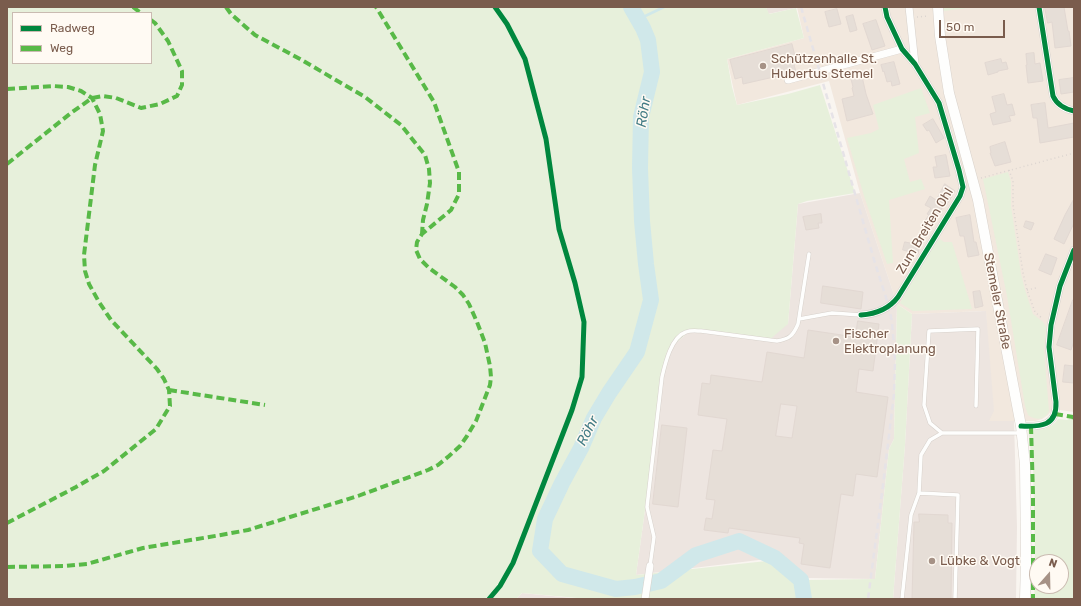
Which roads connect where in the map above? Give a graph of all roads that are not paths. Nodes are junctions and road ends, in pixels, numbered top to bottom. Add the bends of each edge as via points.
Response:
1 (885, 7) edge
2 (910, 7) edge
3 (1039, 7) edge
4 (938, 11) edge
5 (902, 49) junction
6 (915, 64) junction
7 (788, 80) dead end
8 (1074, 111) edge
9 (1074, 250) edge
10 (809, 254) dead end
11 (861, 315) joint
12 (799, 319) junction
13 (976, 406) dead end
14 (1021, 429) junction
15 (942, 433) junction
16 (919, 493) junction
17 (650, 566) joint
18 (645, 597) edge
19 (902, 599) edge
20 (955, 599) edge
21 (1025, 599) edge

1 - 5 street, Zum Breiten Ohl
2 - 6 street, Zum Breiten Ohl
3 - 8 street via 1053,96 1060,105
4 - 14 main road, Stemeler Straße via 949,93 980,207
5 - 6 street, Zum Breiten Ohl
5 - 7 street
6 - 11 street, Zum Breiten Ohl via 939,103 963,187 898,297 877,312
9 - 14 street via 1060,286 1051,325 1049,347 1056,402 1055,414 1042,425
10 - 12 lane
11 - 12 lane via 832,312
12 - 17 lane via 794,333 786,340 692,331 678,337 672,346 662,378 647,507 654,537
13 - 15 lane via 978,329 929,331 924,405 930,422
14 - 15 lane
14 - 21 main road, Stemeler Straße via 1025,465
15 - 16 lane via 930,440 921,455
16 - 19 lane via 911,515
16 - 20 lane via 958,495
17 - 18 street

